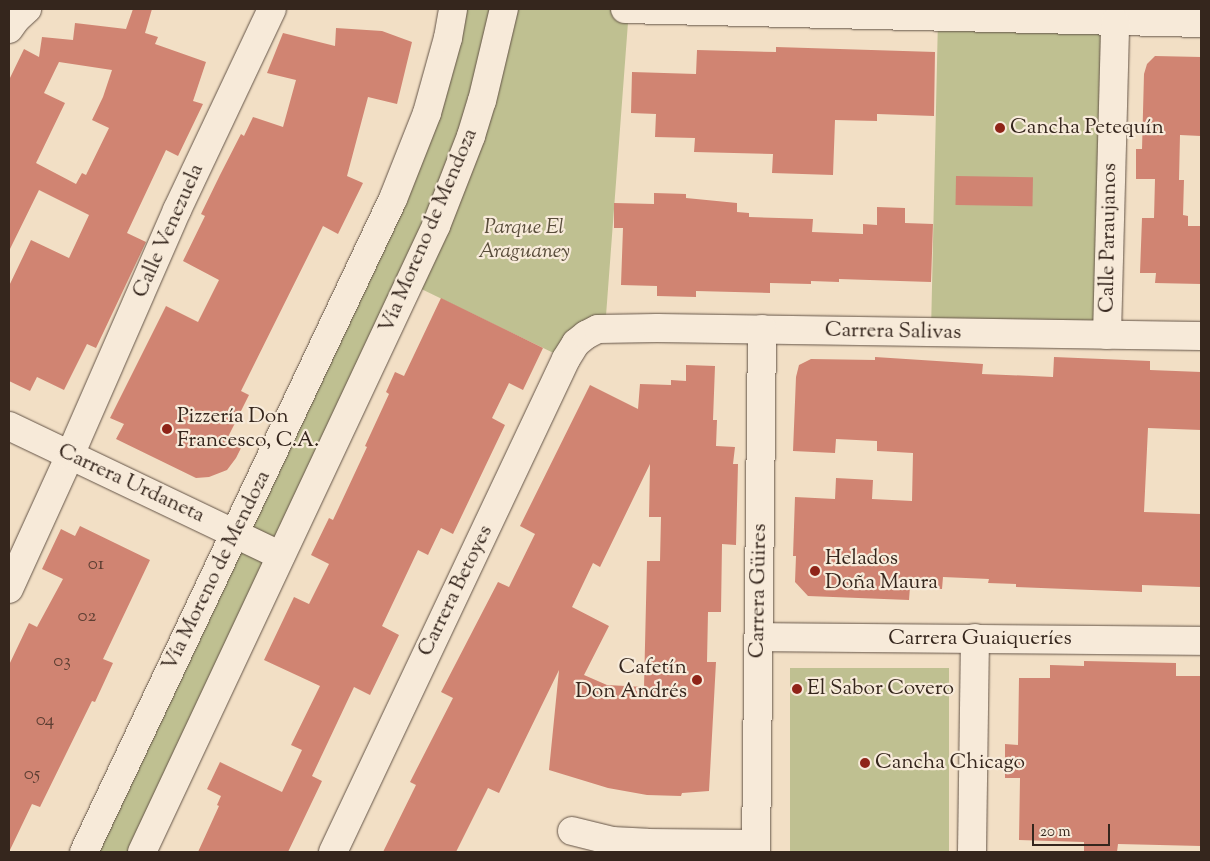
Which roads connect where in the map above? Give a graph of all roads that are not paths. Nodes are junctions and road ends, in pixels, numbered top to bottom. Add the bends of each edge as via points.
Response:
1 (27, 9) edge
2 (272, 9) edge
3 (453, 9) edge
4 (504, 9) edge
5 (625, 9) edge
6 (1115, 22) junction
7 (1201, 23) edge
8 (9, 29) edge
9 (762, 330) junction
10 (586, 335) joint
11 (1107, 335) junction
12 (1201, 336) edge
13 (9, 426) edge
14 (70, 455) junction
15 (235, 534) junction
16 (281, 556) junction
17 (9, 589) edge
18 (759, 637) junction
19 (975, 638) junction
20 (1201, 641) edge
21 (572, 831) dead end
22 (756, 848) edge
23 (84, 852) edge
24 (142, 852) edge
25 (333, 852) edge
26 (972, 852) edge

1 - 8 street
2 - 14 street, Calle Venezuela via 177,210
3 - 15 street, Vía Moreno de Mendoza via 427,113 393,200
4 - 16 street, Vía Moreno de Mendoza via 482,101 436,226
5 - 6 street
6 - 7 street
6 - 11 street, Calle Paraujanos
9 - 10 street, Carrera Salivas via 613,328 598,329
9 - 11 street, Carrera Salivas
9 - 18 street, Carrera Güires
10 - 25 street, Carrera Betoyes via 576,343 566,359
11 - 12 street, Carrera Salivas
13 - 14 street, Carrera Urdaneta
14 - 15 street, Carrera Urdaneta
14 - 17 street, Calle Venezuela
15 - 16 street, Carrera Urdaneta
15 - 23 street, Vía Moreno de Mendoza
16 - 24 street, Vía Moreno de Mendoza
18 - 19 street, Carrera Guaiqueríes
18 - 22 street, Carrera Güires
19 - 20 street, Carrera Guaiqueríes
19 - 26 street
21 - 22 street via 606,840 647,844

